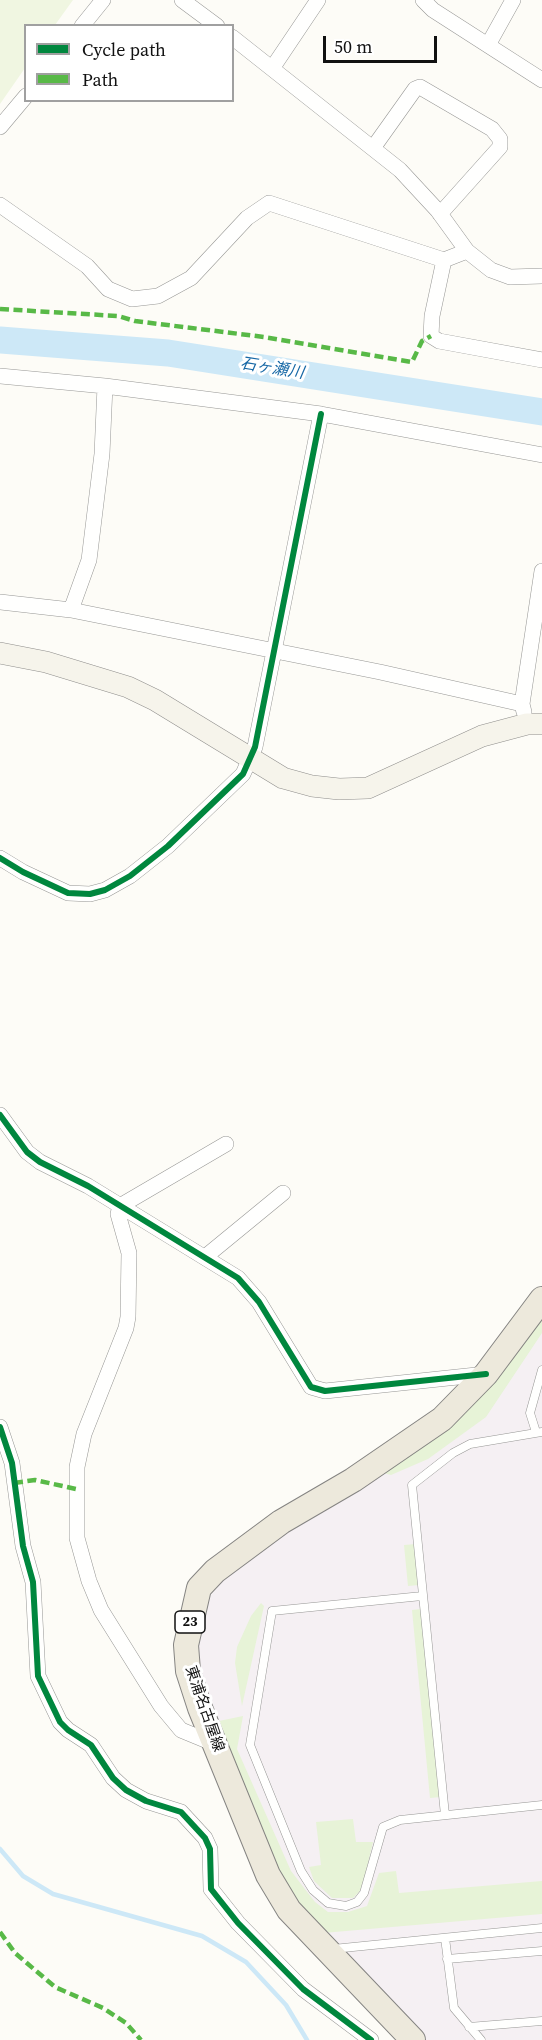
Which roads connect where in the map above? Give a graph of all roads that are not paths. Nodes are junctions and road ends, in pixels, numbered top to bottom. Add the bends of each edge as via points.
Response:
1 (103, 0) edge
2 (182, 0) edge
3 (423, 0) edge
4 (513, 0) edge
5 (313, 2) edge
6 (84, 24) edge
7 (215, 24) edge
8 (234, 38) edge
9 (488, 45) junction
10 (273, 67) junction
11 (542, 80) edge
12 (24, 98) edge
13 (0, 127) edge
14 (373, 148) junction
15 (0, 205) edge
16 (440, 214) junction
17 (467, 251) junction
18 (444, 260) junction
19 (542, 276) edge
20 (542, 360) edge
21 (0, 376) edge
22 (105, 386) junction
23 (321, 414) junction
24 (542, 455) edge
25 (542, 571) edge
26 (0, 602) edge
27 (71, 610) junction
28 (276, 652) junction
29 (0, 653) edge
30 (530, 717) edge
31 (250, 761) junction
32 (0, 858) edge
33 (0, 1115) edge
34 (225, 1144) dead end
35 (283, 1193) dead end
36 (120, 1206) junction
37 (205, 1257) junction
38 (542, 1299) edge
39 (542, 1370) edge
40 (486, 1374) junction
41 (0, 1427) edge
42 (539, 1432) edge
43 (422, 1596) junction
44 (214, 1744) junction
45 (542, 1805) edge
46 (445, 1815) junction
47 (542, 1928) edge
48 (445, 1938) junction
49 (325, 1950) junction
50 (542, 1951) edge
51 (447, 1959) junction
52 (542, 2021) edge
53 (469, 2027) junction
54 (371, 2040) edge
55 (412, 2040) edge
56 (481, 2040) edge

1 - 6 street
2 - 7 street
3 - 9 street
4 - 9 street
5 - 10 street
8 - 10 street
9 - 11 street
10 - 14 street
12 - 13 street
14 - 16 street via 400,170
14 - 16 street via 415,88 420,87 492,129 500,139 500,147
15 - 18 street via 87,266 108,289 132,299 158,296 191,278 247,218 269,203
16 - 17 street
17 - 18 street
17 - 19 street via 491,270 510,277
18 - 20 street via 431,336 439,341
21 - 22 street
22 - 23 street
22 - 27 street via 102,454 89,560
23 - 24 street
23 - 28 street
25 - 30 street
26 - 27 street
27 - 28 street
28 - 30 street
28 - 31 street
29 - 31 street via 46,662 128,687 172,710
30 - 31 street via 368,788 312,786 283,778
31 - 32 street via 243,774 168,846 105,890 69,893
33 - 36 street via 27,1152 40,1162
34 - 36 street
35 - 37 street
36 - 37 street
36 - 44 street via 118,1214 129,1252 128,1317 84,1434 77,1467 77,1538 88,1581 101,1610 160,1706 181,1730
37 - 40 street via 245,1286 311,1387 325,1391
38 - 40 main road, 東浦名古屋線 / 23
39 - 42 lane via 530,1413
40 - 44 main road, 東浦名古屋線 / 23 via 442,1419 354,1480 246,1546 199,1588 186,1645 188,1671
41 - 54 street via 12,1463 23,1546 33,1582 38,1676 60,1722 91,1745 126,1790 181,1812 205,1838 210,1849 211,1889 238,1923 303,1989
42 - 43 lane via 470,1444 412,1485
43 - 46 lane
43 - 46 lane via 272,1611 250,1745 301,1871 313,1890 336,1906 357,1902 364,1893 382,1827 400,1820
44 - 49 main road, 東浦名古屋線 / 23 via 268,1875 289,1910
45 - 46 lane
47 - 48 lane
48 - 49 lane
48 - 51 lane
49 - 55 main road, 東浦名古屋線 / 23
50 - 51 lane
51 - 53 lane via 454,2008
52 - 53 lane
53 - 56 lane

